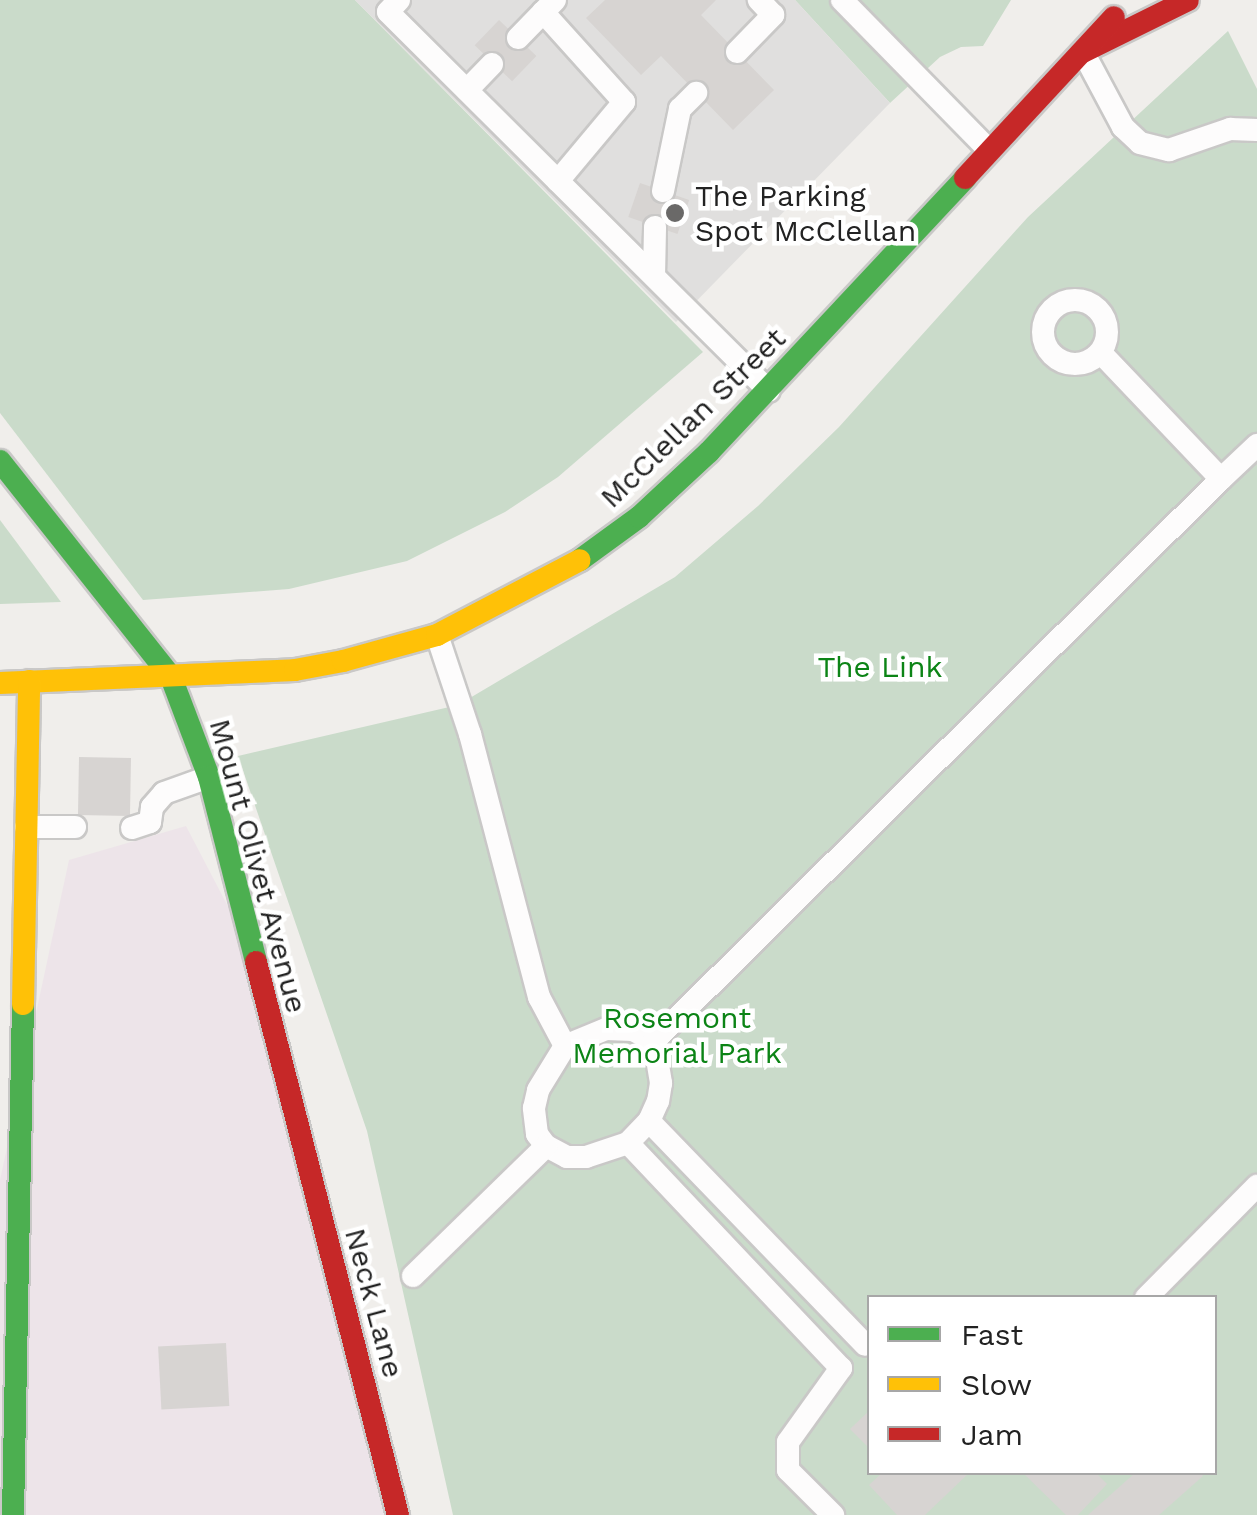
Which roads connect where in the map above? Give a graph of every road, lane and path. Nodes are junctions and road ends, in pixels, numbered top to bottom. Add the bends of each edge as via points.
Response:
1 (399, 0) edge
2 (842, 0) edge
3 (1129, 0) edge
4 (1188, 0) edge
5 (549, 6) edge
6 (766, 7) edge
7 (518, 38) dead end
8 (737, 52) dead end
9 (1083, 52) junction
10 (492, 64) dead end
11 (467, 90) junction
12 (696, 94) dead end
13 (1257, 130) edge
14 (991, 152) junction
15 (558, 181) junction
16 (663, 190) dead end
17 (655, 228) dead end
18 (654, 276) junction
19 (1101, 353) dead end
20 (769, 390) junction
21 (1257, 445) edge
22 (0, 461) edge
23 (1221, 478) junction
24 (437, 635) junction
25 (172, 677) junction
26 (29, 681) junction
27 (0, 682) edge
28 (209, 777) junction
29 (26, 827) junction
30 (75, 827) dead end
31 (132, 828) dead end
32 (654, 1041) junction
33 (564, 1046) junction
34 (292, 1107) joint
35 (649, 1121) junction
36 (628, 1143) junction
37 (546, 1146) junction
38 (1257, 1186) edge
39 (413, 1276) dead end
40 (1149, 1295) edge
41 (867, 1343) edge
42 (841, 1368) junction
43 (13, 1515) edge
44 (398, 1515) edge
45 (833, 1515) edge

1 - 11 lane via 388,12
2 - 14 lane
3 - 9 street, McClellan Street
4 - 9 street
5 - 7 lane
5 - 15 lane via 624,102
6 - 8 lane
9 - 13 lane via 1123,127 1140,142 1169,150 1230,130
9 - 14 street, McClellan Street
10 - 11 lane
11 - 15 lane
12 - 16 lane via 680,109
14 - 20 street, McClellan Street
15 - 18 lane
17 - 18 lane
18 - 20 lane
19 - 23 lane
20 - 24 street, McClellan Street via 604,544 523,595
21 - 23 lane
22 - 25 street, Mount Olivet Avenue
23 - 32 lane
24 - 25 street, McClellan Street via 295,670
24 - 33 lane via 539,998
25 - 26 street, McClellan Street
25 - 28 street, Mount Olivet Avenue
26 - 27 street, McClellan Street
26 - 29 street
28 - 31 lane via 164,793 150,822
28 - 34 street, Mount Olivet Avenue
29 - 30 lane
29 - 43 street
32 - 33 lane via 633,1030 606,1029
32 - 35 lane via 661,1083
33 - 37 lane via 534,1108
34 - 44 street, Neck Lane
35 - 36 lane
35 - 41 lane
36 - 37 lane via 586,1157 567,1157
36 - 42 lane
37 - 39 lane
38 - 40 lane
41 - 42 lane
42 - 45 lane via 788,1442 788,1470

